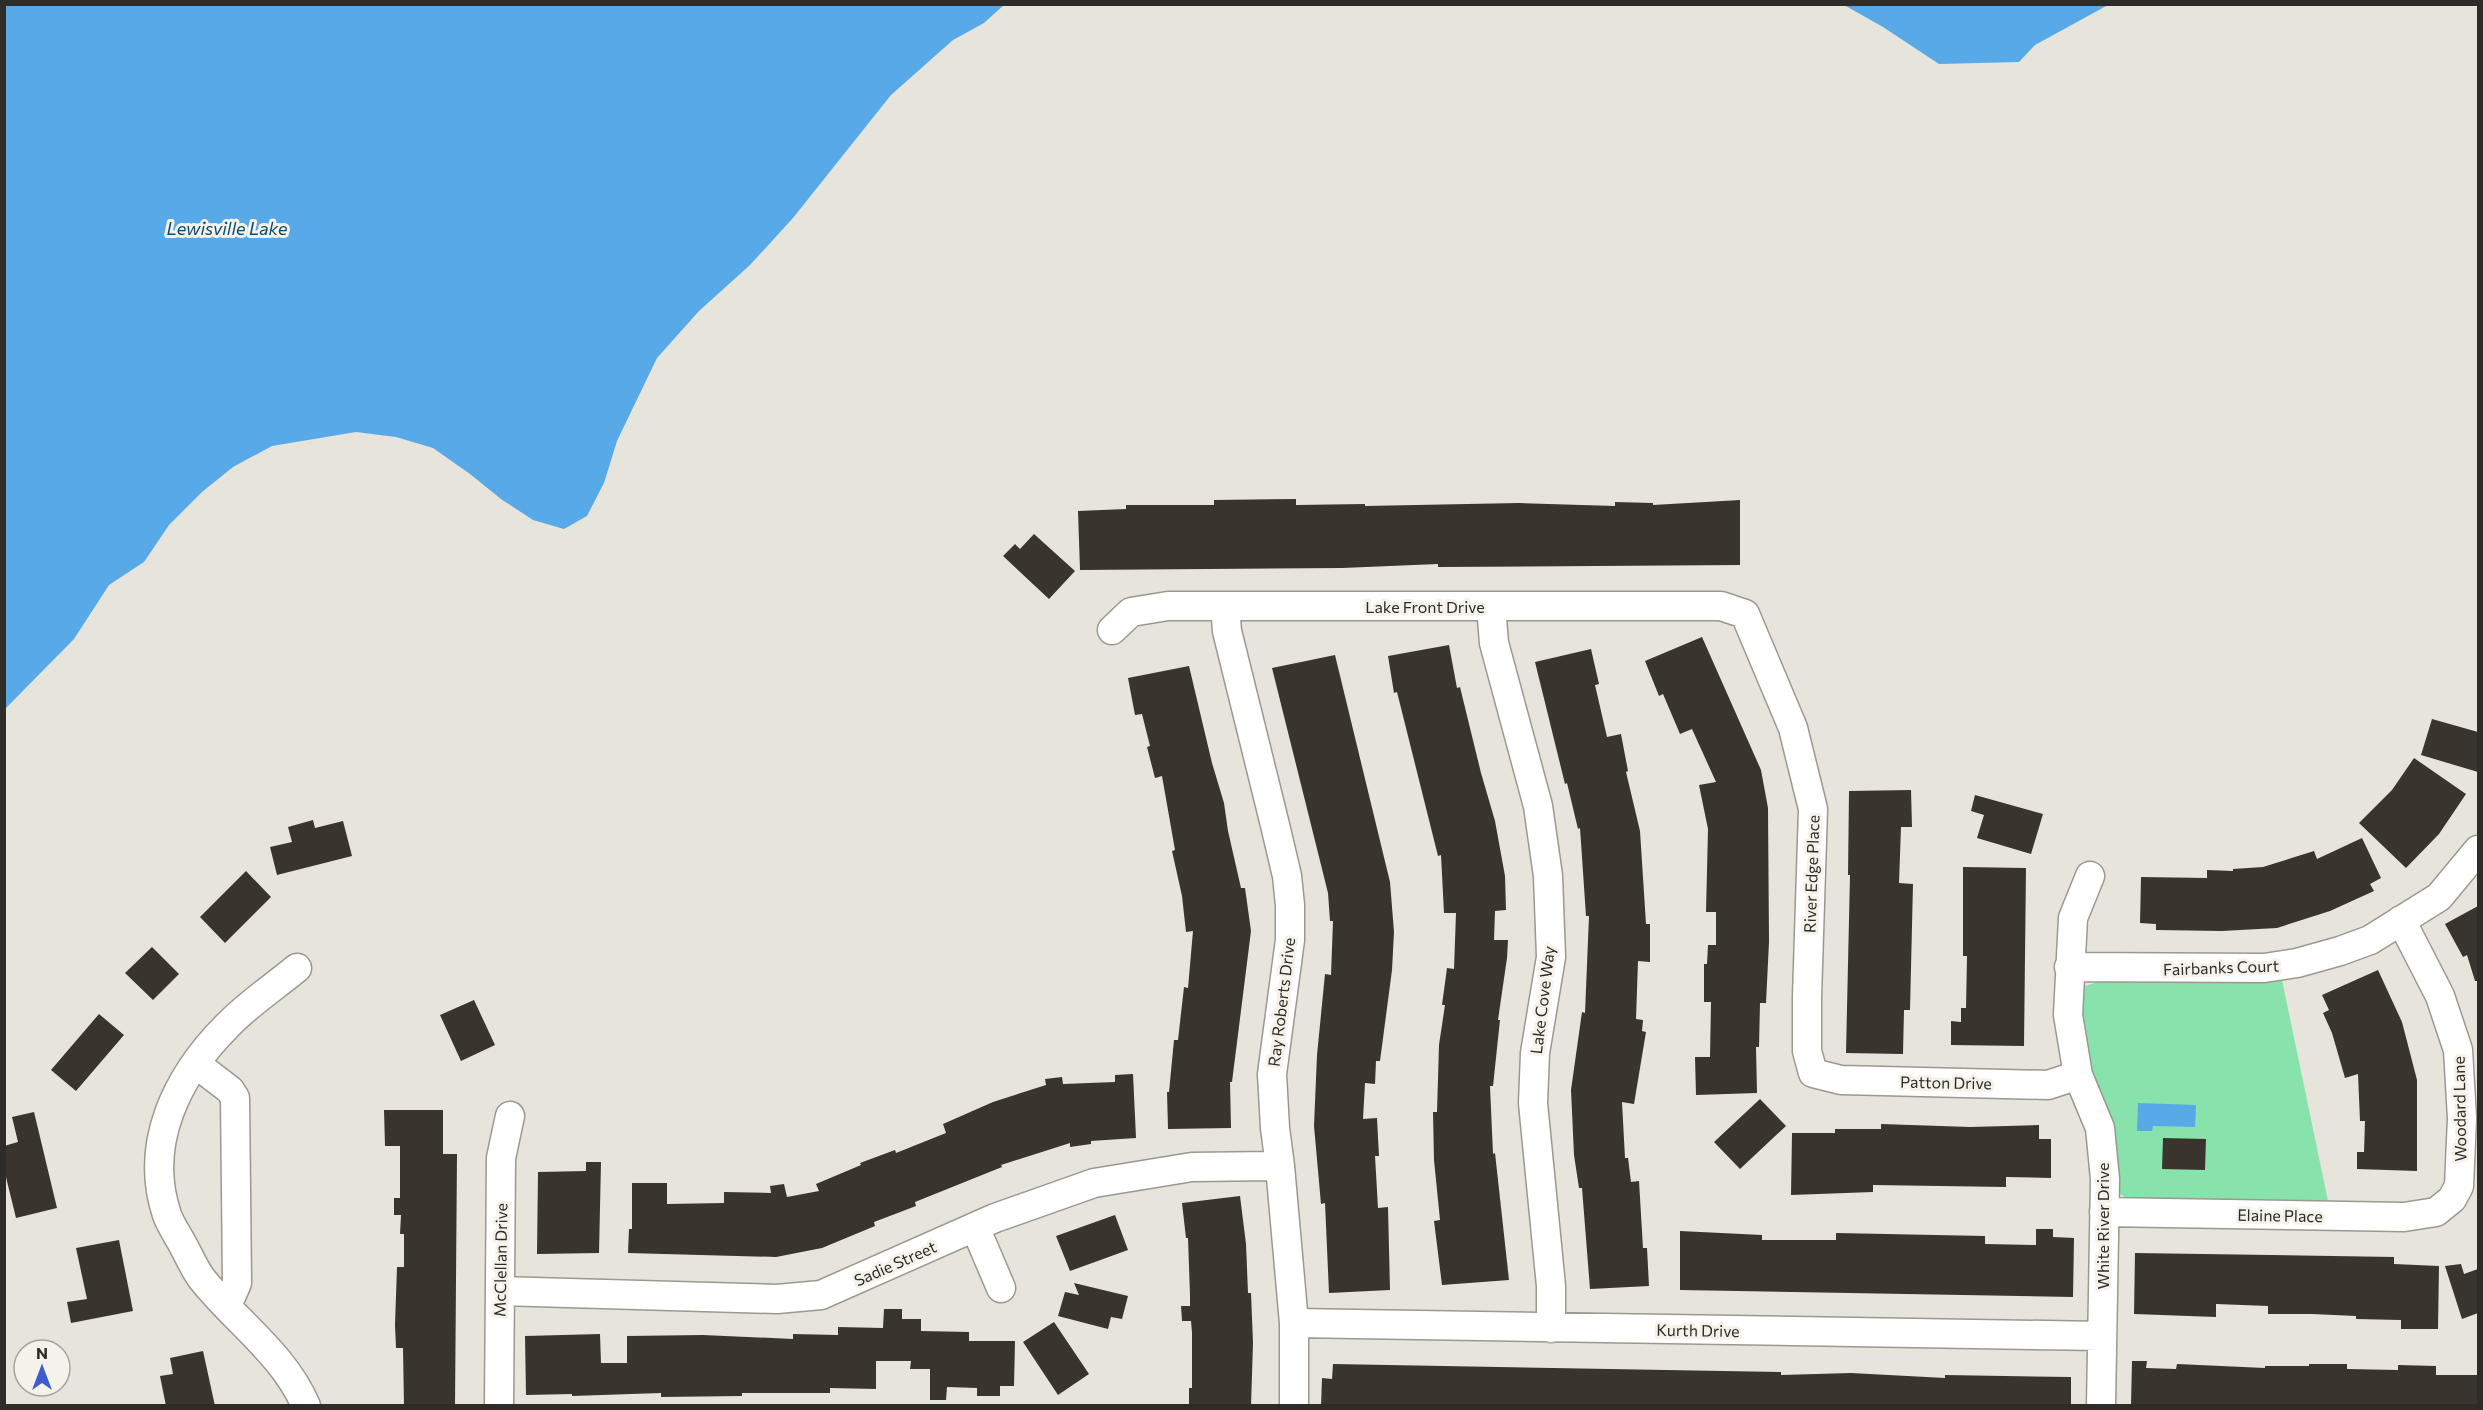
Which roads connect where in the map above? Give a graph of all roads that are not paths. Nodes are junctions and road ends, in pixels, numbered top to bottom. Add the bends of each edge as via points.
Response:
1 (1225, 606) junction
2 (1491, 606) junction
3 (1744, 614) joint
4 (1112, 630) dead end
5 (2478, 850) edge
6 (2090, 876) dead end
7 (2401, 921) junction
8 (2069, 967) junction
9 (297, 968) dead end
10 (196, 1064) junction
11 (1813, 1073) joint
12 (2078, 1075) junction
13 (510, 1116) dead end
14 (1280, 1166) junction
15 (2452, 1199) joint
16 (2104, 1212) junction
17 (975, 1227) junction
18 (1001, 1288) dead end
19 (500, 1292) junction
20 (227, 1306) junction
21 (1294, 1323) junction
22 (1551, 1328) junction
23 (2102, 1336) junction
24 (306, 1406) edge
25 (499, 1406) edge
26 (1294, 1406) edge
27 (2101, 1406) edge

1 - 2 street, Lake Front Drive
1 - 4 street, Lake Front Drive via 1168,606 1131,612
1 - 14 street, Ray Roberts Drive via 1227,631 1280,846 1290,905 1290,940 1272,1074
2 - 3 street, Lake Front Drive via 1721,606
2 - 22 street, Lake Cove Way via 1494,643 1538,806 1548,876 1551,957 1535,1053 1533,1103 1551,1286
3 - 11 street, River Edge Place via 1793,728 1813,809 1807,1051
5 - 7 street, Fairbanks Court via 2439,897
6 - 8 street, White River Drive via 2073,918
7 - 8 street, Fairbanks Court via 2370,940 2340,951 2275,967
7 - 15 street, Woodard Lane via 2440,996 2458,1050 2462,1129 2459,1186
8 - 12 street, White River Drive via 2068,1015
9 - 10 street via 227,1025
10 - 20 street via 235,1098 237,1283
10 - 20 street via 176,1093 159,1145 159,1180 168,1216 181,1242 201,1278
11 - 12 street, Patton Drive via 1841,1080 2048,1085
12 - 16 street, White River Drive via 2100,1128
13 - 19 street, McClellan Drive via 501,1158
14 - 17 street, Sadie Street via 1192,1167 1094,1183
14 - 21 street, Ray Roberts Drive
15 - 16 street, Elaine Place via 2436,1212 2404,1217
16 - 23 street, White River Drive
17 - 18 street
17 - 19 street, Sadie Street via 821,1295 777,1299
19 - 25 street, McClellan Drive
20 - 24 street via 279,1361
21 - 22 street, Kurth Drive
21 - 26 street, Ray Roberts Drive
22 - 23 street, Kurth Drive
23 - 27 street, White River Drive

